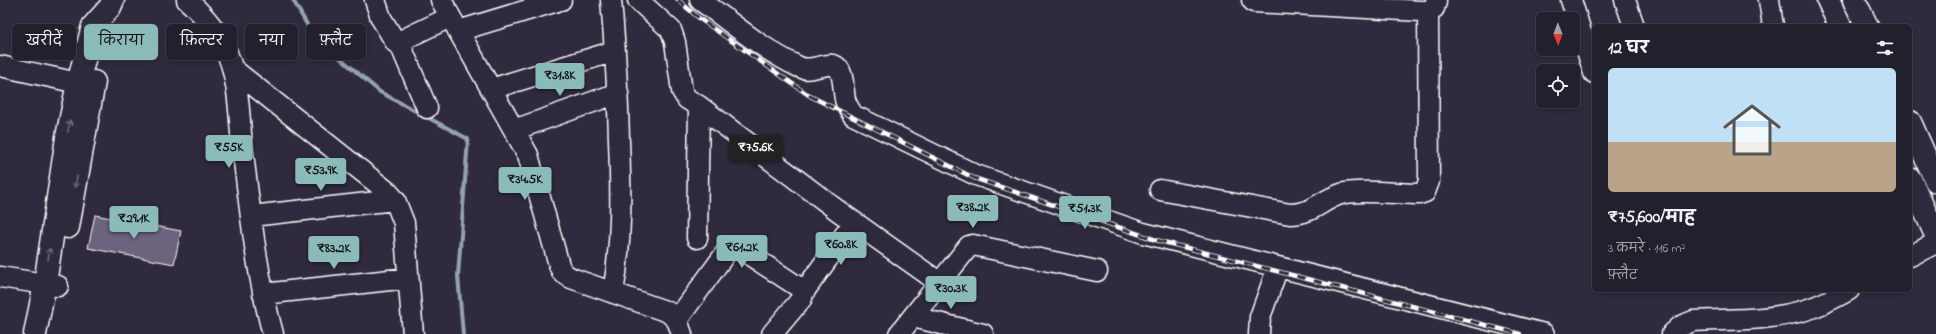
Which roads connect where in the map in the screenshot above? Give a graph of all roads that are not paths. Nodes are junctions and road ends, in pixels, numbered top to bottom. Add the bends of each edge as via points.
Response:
1 (187, 0) edge
2 (375, 0) edge
3 (561, 0) edge
4 (611, 0) edge
5 (638, 0) edge
6 (700, 0) edge
7 (1252, 0) edge
8 (1570, 0) edge
9 (1626, 0) edge
10 (1768, 0) edge
11 (1828, 0) edge
12 (1856, 1) edge
13 (111, 3) edge
14 (1346, 4) edge
15 (1432, 6) edge
16 (450, 16) edge
17 (1633, 24) edge
18 (1773, 24) edge
19 (1839, 24) edge
20 (1866, 24) edge
21 (399, 42) junction
22 (615, 51) junction
23 (0, 66) edge
24 (1592, 67) edge
25 (233, 69) junction
26 (85, 84) junction
27 (490, 89) junction
28 (618, 93) junction
29 (699, 106) junction
30 (427, 108) dead end
31 (1912, 126) edge
32 (514, 130) junction
33 (1935, 174) edge
34 (1912, 183) edge
35 (1160, 190) dead end
36 (395, 200) junction
37 (251, 216) junction
38 (854, 222) junction
39 (1936, 236) edge
40 (697, 238) dead end
41 (1936, 243) edge
42 (1912, 255) edge
43 (1278, 267) junction
44 (1097, 271) dead end
45 (0, 277) edge
46 (408, 278) junction
47 (940, 283) junction
48 (52, 285) junction
49 (1845, 292) edge
50 (613, 293) junction
51 (803, 293) junction
52 (263, 294) junction
53 (913, 318) junction
54 (680, 327) edge
55 (35, 334) edge
56 (50, 334) edge
57 (274, 334) edge
58 (413, 334) edge
59 (772, 334) edge
60 (899, 334) edge
61 (983, 334) edge
62 (1260, 334) edge
63 (1544, 334) edge
64 (1672, 334) edge

1 - 25 street via 199,10 220,38
2 - 21 street via 381,18 394,41
3 - 16 street
4 - 22 street
5 - 29 street via 671,30 682,91 687,99
6 - 43 street via 777,55 799,67 812,69 826,64 837,67 845,100 853,115 976,175 1143,233
7 - 14 street
8 - 24 street
9 - 17 street
10 - 18 street
11 - 19 main road
12 - 20 main road
13 - 26 main road via 108,30
14 - 15 street
15 - 35 street via 1429,181 1425,192 1348,192 1310,211 1290,214
16 - 21 street
16 - 27 street
21 - 30 street
22 - 27 street
22 - 28 street
23 - 26 street
25 - 36 street
25 - 37 street
26 - 48 main road
27 - 32 street
28 - 32 street
28 - 50 street via 622,194 618,264
29 - 38 street
29 - 40 street
31 - 33 main road
32 - 50 street via 528,155 562,272 571,278
34 - 39 main road
36 - 37 street
36 - 46 street via 404,223
37 - 52 street
38 - 47 street
38 - 51 street
41 - 42 street
43 - 62 street via 1260,317
43 - 63 street
44 - 47 street via 973,245 969,246
45 - 48 street
46 - 52 street
46 - 58 street
47 - 53 street
48 - 55 main road
48 - 56 main road
49 - 64 street via 1800,312 1779,316 1693,321 1681,326
50 - 54 street via 668,312
51 - 54 street via 800,288 739,248 734,248 728,250
51 - 59 street via 802,298
52 - 57 street
53 - 60 street
53 - 61 street

